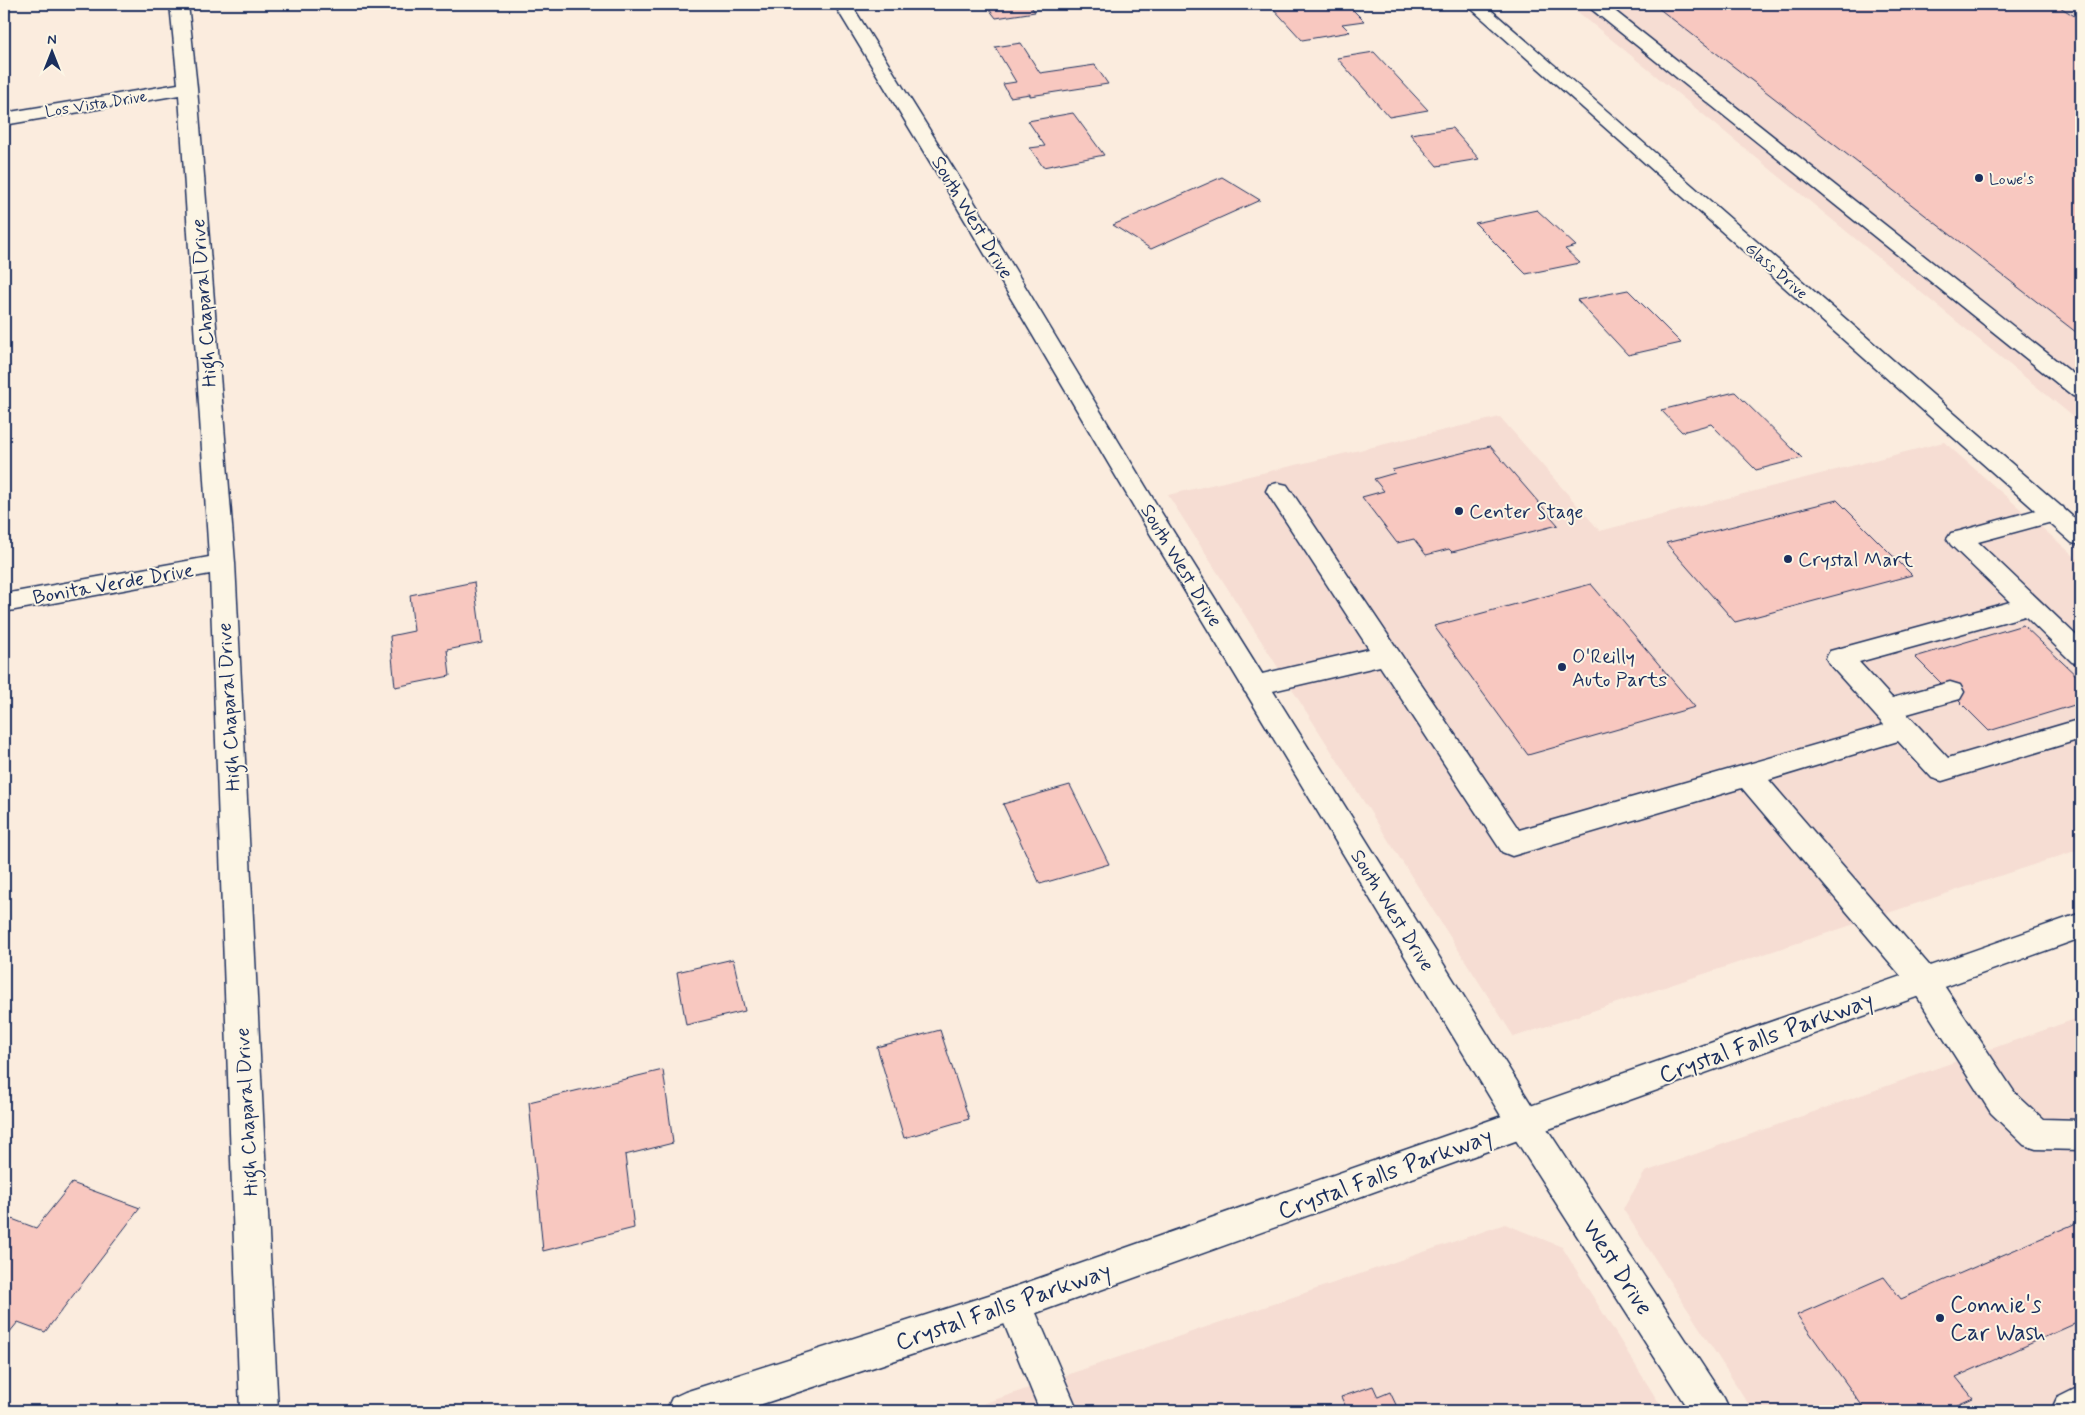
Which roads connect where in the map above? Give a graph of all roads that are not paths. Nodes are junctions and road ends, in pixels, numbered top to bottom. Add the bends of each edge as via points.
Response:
1 (180, 4) edge
2 (842, 4) edge
3 (1474, 4) edge
4 (1596, 4) edge
5 (188, 88) junction
6 (4, 119) edge
7 (2081, 391) edge
8 (1278, 491) dead end
9 (2054, 513) junction
10 (2081, 537) edge
11 (222, 563) junction
12 (4, 603) edge
13 (2030, 606) junction
14 (1387, 655) junction
15 (2075, 657) edge
16 (1255, 685) junction
17 (1950, 692) dead end
18 (1895, 719) junction
19 (2081, 729) edge
20 (1748, 774) junction
21 (2081, 925) edge
22 (1924, 981) junction
23 (1524, 1124) junction
24 (2081, 1135) edge
25 (1014, 1304) junction
26 (2081, 1405) edge
27 (259, 1411) edge
28 (685, 1411) edge
29 (1059, 1411) edge
30 (1711, 1411) edge
31 (2070, 1411) edge

1 - 5 street, High Chaparal Drive
2 - 16 street, South West Drive
3 - 9 street, Glass Drive
4 - 7 street
5 - 6 street, Los Vista Drive
5 - 11 street, High Chaparal Drive
8 - 14 street
9 - 10 street, Glass Drive
9 - 13 street via 1960,539
11 - 12 street, Bonita Verde Drive
11 - 27 street, High Chaparal Drive
13 - 15 street
13 - 18 street via 1839,658
14 - 16 street
14 - 20 street via 1512,844
16 - 23 street, South West Drive
17 - 18 street
18 - 19 street via 1942,770
18 - 20 street
20 - 22 street
21 - 22 street, Crystal Falls Parkway
22 - 23 street, Crystal Falls Parkway
22 - 24 street via 2003,1103 2036,1134
23 - 25 street, Crystal Falls Parkway
23 - 30 street, West Drive
25 - 28 street, Crystal Falls Parkway
25 - 29 street
26 - 31 street

